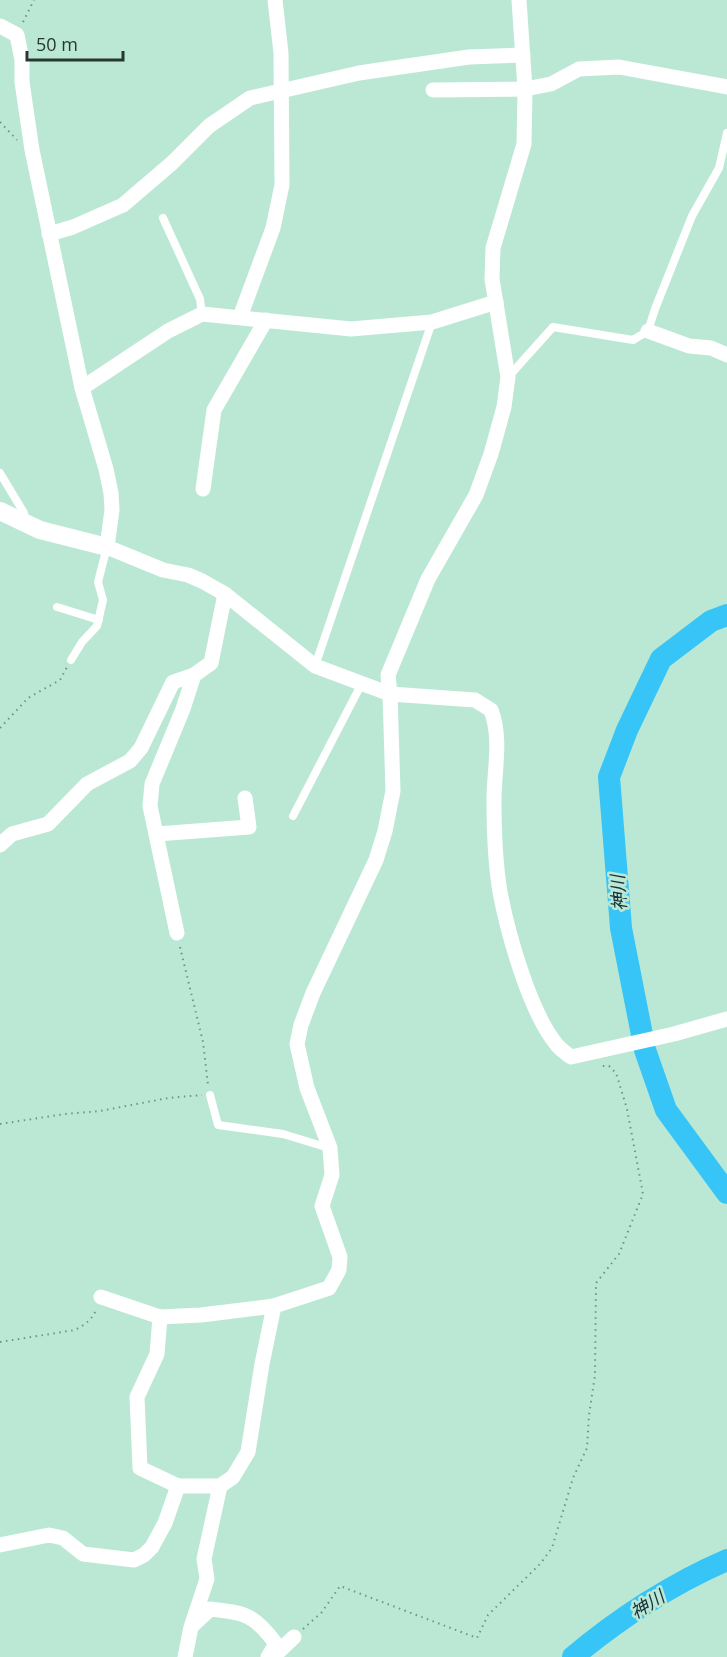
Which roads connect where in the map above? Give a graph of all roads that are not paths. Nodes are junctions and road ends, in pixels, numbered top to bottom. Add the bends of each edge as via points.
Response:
1 (275, 0) edge
2 (519, 0) edge
3 (0, 26) edge
4 (523, 55) junction
5 (727, 87) edge
6 (525, 89) junction
7 (433, 90) dead end
8 (282, 91) junction
9 (727, 133) edge
10 (163, 218) dead end
11 (50, 234) junction
12 (496, 302) junction
13 (202, 314) junction
14 (240, 317) junction
15 (266, 320) junction
16 (432, 322) junction
17 (648, 331) junction
18 (727, 355) edge
19 (508, 377) junction
20 (82, 388) junction
21 (0, 473) edge
22 (203, 489) dead end
23 (0, 512) edge
24 (26, 523) junction
25 (107, 548) junction
26 (225, 594) junction
27 (57, 607) dead end
28 (99, 620) junction
29 (71, 660) road end
30 (315, 666) junction
31 (194, 675) junction
32 (362, 683) junction
33 (390, 694) junction
34 (245, 798) dead end
35 (293, 816) dead end
36 (157, 834) junction
37 (0, 845) edge
38 (177, 933) road end
39 (727, 1019) edge
40 (210, 1095) road end
41 (330, 1148) junction
42 (101, 1297) road end
43 (274, 1306) junction
44 (160, 1317) junction
45 (178, 1486) junction
46 (220, 1486) junction
47 (0, 1545) edge
48 (191, 1628) junction
49 (294, 1636) road end
50 (185, 1657) edge
51 (268, 1657) edge
52 (273, 1657) edge

1 - 8 street
2 - 4 street
3 - 11 street via 17,34 32,150
4 - 6 street
4 - 8 street via 469,57 359,72
5 - 6 street via 619,67 579,69 551,84
6 - 7 street
6 - 12 street via 524,144 493,248
8 - 11 street via 250,98 209,126 123,205
8 - 14 street via 282,185 273,228
9 - 17 lane via 719,168 692,216
10 - 13 lane via 200,299
11 - 20 street
12 - 16 street
12 - 19 street
13 - 14 street
13 - 20 street via 168,331
14 - 15 street
15 - 16 street via 351,329
15 - 22 street via 214,410
16 - 30 lane
17 - 18 street
17 - 19 lane via 633,340 553,327
19 - 33 street via 504,407 476,495 428,579 388,675
20 - 25 street via 111,493
21 - 24 lane
23 - 24 street
24 - 25 street
25 - 26 street via 163,570 188,575
25 - 28 lane via 98,582 103,600
26 - 30 street
26 - 31 street via 211,663
27 - 28 lane
28 - 29 lane
30 - 32 street
31 - 36 street via 152,784 150,806
31 - 37 street via 172,682 141,748 130,761 87,784 48,824 12,834
32 - 33 street
32 - 35 lane
33 - 39 street via 475,700 491,710 497,746 494,800 500,891 528,988 547,1032 559,1048 571,1057
33 - 41 street via 393,791 385,831 376,860 313,993 297,1044 309,1096
34 - 36 street via 249,827
36 - 38 street
40 - 41 lane via 218,1125 283,1134
41 - 43 street via 332,1174 322,1206 340,1257 339,1270 329,1288
42 - 44 street
43 - 44 street
43 - 46 street via 248,1452 233,1476
44 - 45 street via 157,1354 137,1397 140,1468
45 - 46 street
45 - 47 street via 152,1547 134,1560 83,1554 63,1538 49,1535
46 - 48 street via 204,1559 207,1579
48 - 50 street
48 - 51 street via 210,1609 247,1615 263,1626 276,1644
49 - 52 street

